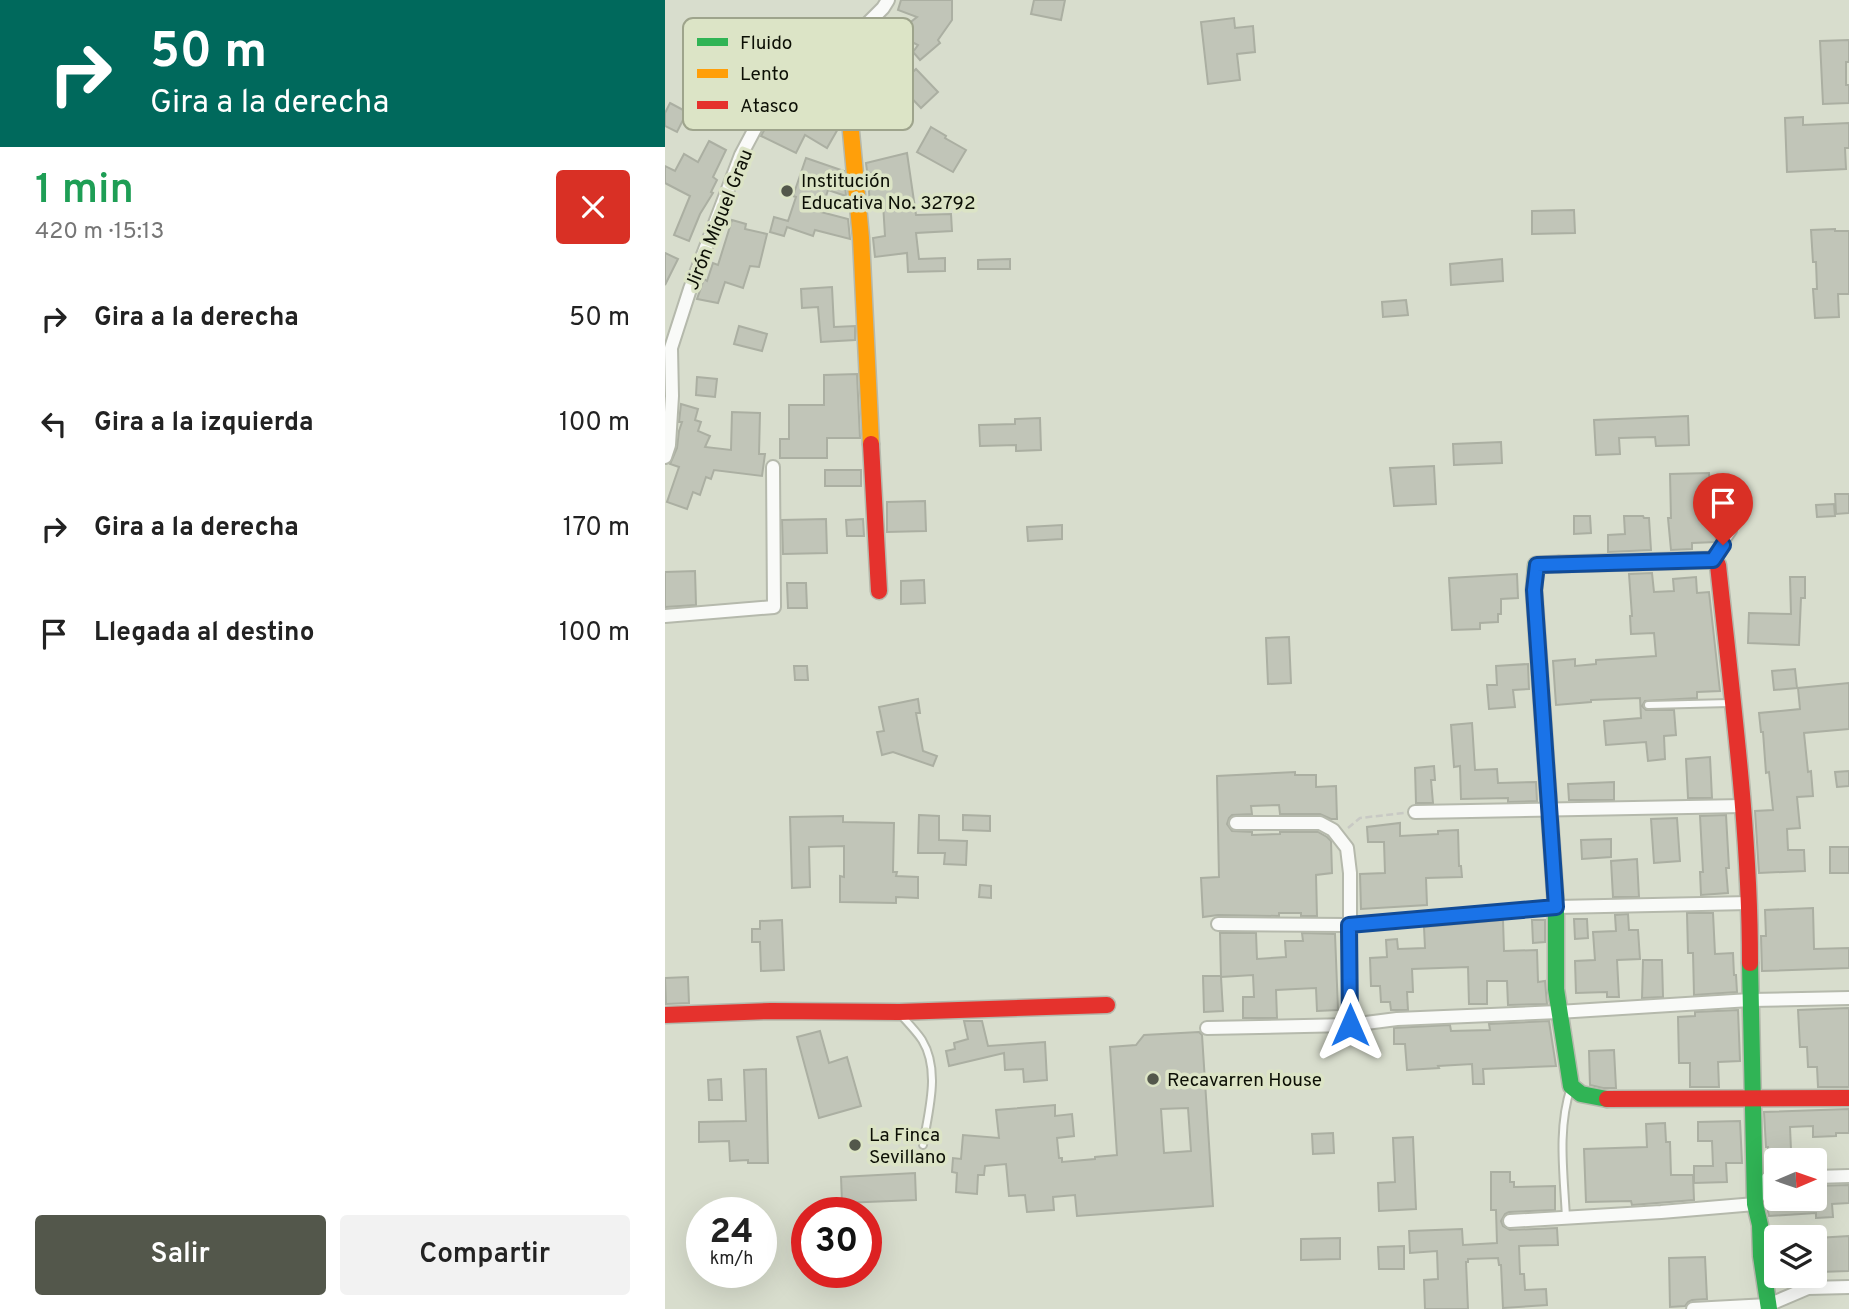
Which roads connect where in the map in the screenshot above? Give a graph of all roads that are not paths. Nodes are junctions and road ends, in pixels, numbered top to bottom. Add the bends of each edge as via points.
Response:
1 (888, 0) edge
2 (873, 18) edge
3 (754, 130) edge
4 (851, 130) edge
5 (665, 457) edge
6 (773, 467) dead end
7 (1733, 531) dead end
8 (1713, 560) junction
9 (879, 591) dead end
10 (665, 616) edge
11 (1732, 703) junction
12 (1648, 705) dead end
13 (1743, 806) junction
14 (1549, 811) junction
15 (1415, 812) road end
16 (1236, 823) dead end
17 (1750, 903) junction
18 (1556, 907) junction
19 (1218, 924) dead end
20 (1349, 925) junction
21 (1849, 998) edge
22 (1750, 1000) junction
23 (1107, 1005) dead end
24 (1559, 1012) junction
25 (899, 1013) junction
26 (665, 1015) edge
27 (1350, 1025) junction
28 (1206, 1028) dead end
29 (1571, 1086) junction
30 (1753, 1097) junction
31 (1849, 1098) edge
32 (923, 1145) dead end
33 (1827, 1177) edge
34 (1849, 1177) edge
35 (1764, 1185) edge
36 (1755, 1204) junction
37 (1566, 1218) junction
38 (1510, 1221) dead end
39 (1849, 1287) edge
40 (1768, 1307) edge
41 (1693, 1309) edge

1 - 2 street, Jirón Miguel Grau
3 - 5 street, Jirón Miguel Grau via 671,348 672,396
4 - 9 street via 865,287
6 - 10 street via 774,607
7 - 8 lane
8 - 11 street via 1718,565
8 - 14 street via 1537,565 1534,590
11 - 12 lane
11 - 13 street
13 - 14 street
13 - 17 street
14 - 15 street
14 - 18 street
16 - 20 street via 1320,823 1333,830 1347,848
17 - 18 street
17 - 22 street
18 - 20 street
18 - 24 street
19 - 20 street
20 - 27 street
21 - 22 street
22 - 24 street
22 - 30 street
23 - 25 street
24 - 27 street
24 - 29 street
25 - 26 street
25 - 32 lane via 922,1040 931,1061
27 - 28 street
29 - 30 street via 1581,1094 1602,1099
29 - 37 lane via 1562,1142
30 - 31 street
30 - 36 street
33 - 34 street
35 - 36 street
36 - 37 street
36 - 40 street
37 - 38 street
39 - 40 street via 1808,1288
40 - 41 street

